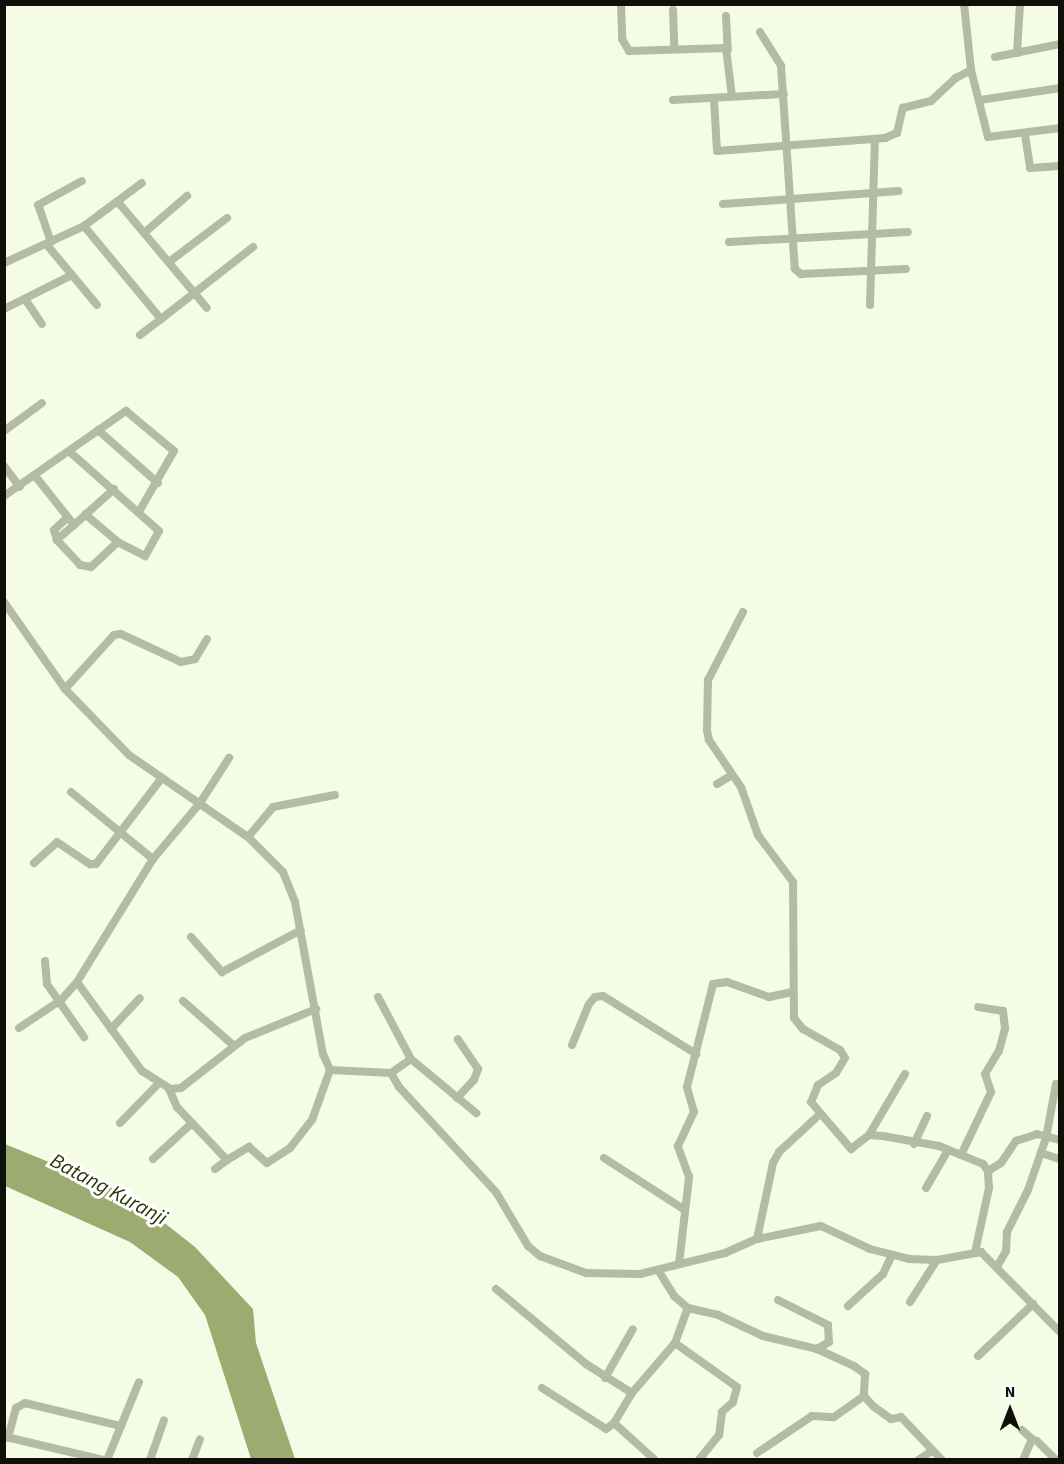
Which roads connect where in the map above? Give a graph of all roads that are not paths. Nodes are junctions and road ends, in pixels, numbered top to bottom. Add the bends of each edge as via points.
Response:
1 (621, 4) edge
2 (964, 4) edge
3 (1020, 4) edge
4 (673, 10) dead end
5 (726, 16) dead end
6 (760, 32) dead end
7 (1059, 44) edge
8 (674, 48) junction
9 (728, 50) junction
10 (1017, 53) junction
11 (995, 57) dead end
12 (971, 70) junction
13 (1059, 88) edge
14 (784, 94) junction
15 (732, 97) junction
16 (714, 99) junction
17 (673, 100) dead end
18 (980, 100) junction
19 (1059, 128) edge
20 (1025, 135) junction
21 (875, 139) junction
22 (788, 146) junction
23 (1059, 166) edge
24 (82, 181) dead end
25 (142, 183) dead end
26 (873, 191) junction
27 (899, 191) dead end
28 (187, 195) dead end
29 (790, 200) junction
30 (118, 202) junction
31 (723, 204) dead end
32 (227, 218) dead end
33 (84, 226) junction
34 (908, 232) dead end
35 (144, 233) junction
36 (872, 234) junction
37 (793, 238) junction
38 (729, 242) dead end
39 (49, 244) junction
40 (253, 247) dead end
41 (169, 262) junction
42 (4, 263) edge
43 (871, 269) junction
44 (906, 269) dead end
45 (70, 276) junction
46 (193, 294) junction
47 (25, 299) junction
48 (97, 305) dead end
49 (870, 305) dead end
50 (207, 308) dead end
51 (4, 309) edge
52 (161, 319) junction
53 (42, 324) dead end
54 (140, 335) dead end
55 (42, 403) dead end
56 (98, 430) junction
57 (4, 431) edge
58 (70, 452) junction
59 (4, 466) edge
60 (36, 477) junction
61 (158, 483) junction
62 (20, 487) junction
63 (114, 489) junction
64 (4, 496) edge
65 (140, 510) junction
66 (85, 514) junction
67 (67, 518) junction
68 (74, 525) junction
69 (57, 540) junction
70 (118, 542) junction
71 (4, 602) edge
72 (743, 612) dead end
73 (207, 639) dead end
74 (65, 689) junction
75 (229, 758) dead end
76 (732, 775) junction
77 (161, 779) junction
78 (717, 784) dead end
79 (71, 792) dead end
80 (335, 795) dead end
81 (200, 804) junction
82 (120, 835) junction
83 (248, 837) junction
84 (153, 858) junction
85 (34, 863) dead end
86 (301, 930) junction
87 (190, 937) dead end
88 (45, 961) dead end
89 (77, 982) junction
90 (792, 992) junction
91 (378, 997) dead end
92 (140, 998) dead end
93 (62, 1000) junction
94 (183, 1001) dead end
95 (978, 1007) dead end
96 (316, 1009) junction
97 (18, 1028) dead end
98 (111, 1029) junction
99 (84, 1037) dead end
100 (458, 1039) dead end
101 (572, 1045) dead end
102 (233, 1046) junction
103 (696, 1054) junction
104 (411, 1059) junction
105 (330, 1070) junction
106 (391, 1073) junction
107 (905, 1074) dead end
108 (159, 1083) junction
109 (1056, 1084) dead end
110 (169, 1089) junction
111 (457, 1098) junction
112 (476, 1113) dead end
113 (819, 1115) junction
114 (927, 1116) dead end
115 (120, 1123) dead end
116 (192, 1123) junction
117 (869, 1135) junction
118 (1046, 1138) junction
119 (1059, 1140) edge
120 (914, 1143) junction
121 (948, 1150) junction
122 (1041, 1153) junction
123 (961, 1155) junction
124 (604, 1158) dead end
125 (153, 1159) dead end
126 (1059, 1159) edge
127 (227, 1160) junction
128 (215, 1168) dead end
129 (988, 1171) junction
130 (926, 1188) dead end
131 (685, 1210) junction
132 (758, 1239) junction
133 (975, 1252) junction
134 (892, 1255) junction
135 (937, 1260) junction
136 (679, 1264) junction
137 (998, 1265) junction
138 (658, 1270) junction
139 (496, 1289) dead end
140 (778, 1300) dead end
141 (910, 1302) dead end
142 (1034, 1304) junction
143 (848, 1306) dead end
144 (688, 1308) junction
145 (633, 1329) dead end
146 (1059, 1332) edge
147 (675, 1343) junction
148 (818, 1349) junction
149 (978, 1356) dead end
150 (605, 1378) junction
151 (139, 1382) dead end
152 (542, 1388) dead end
153 (632, 1393) junction
154 (864, 1396) junction
155 (164, 1420) dead end
156 (614, 1423) junction
157 (121, 1426) junction
158 (1022, 1430) dead end
159 (6, 1437) edge
160 (200, 1439) dead end
161 (1037, 1441) dead end
162 (932, 1451) junction
163 (757, 1453) dead end
164 (654, 1459) edge
165 (1026, 1459) edge
166 (106, 1460) edge
167 (150, 1460) edge
168 (192, 1460) edge
169 (699, 1460) edge
170 (918, 1460) edge
171 (942, 1460) edge
172 (1056, 1460) edge

1 - 8 street via 622,39 629,51
2 - 12 street
3 - 10 street
4 - 8 street
5 - 9 street
6 - 14 street via 778,59
7 - 10 street
8 - 9 street via 722,46
9 - 15 street
10 - 11 street
12 - 18 street
12 - 21 street via 931,100 903,108 899,128 892,137
13 - 18 street
14 - 15 street
14 - 22 street
15 - 16 street
16 - 17 street
16 - 22 street via 717,151
18 - 20 street via 988,137
19 - 20 street
20 - 23 street via 1030,168
21 - 22 street
21 - 26 street
22 - 29 street
24 - 39 street via 38,205
25 - 30 street
26 - 27 street
26 - 29 street
26 - 36 street
28 - 35 street
29 - 31 street
29 - 37 street
30 - 33 street
30 - 35 street
32 - 41 street
33 - 39 street
33 - 52 street
34 - 36 street
35 - 41 street
36 - 37 street
36 - 43 street
37 - 38 street
37 - 43 street via 795,269 801,274
39 - 42 street
39 - 45 street
40 - 46 street
41 - 46 street
43 - 44 street
43 - 49 street
45 - 47 street
45 - 48 street
46 - 50 street
46 - 52 street
47 - 51 street
47 - 53 street
52 - 54 street
55 - 57 street
56 - 58 street
56 - 61 street
56 - 61 street via 126,411 168,444 174,455
58 - 60 street
58 - 63 street
59 - 62 street
60 - 62 street
60 - 67 street
61 - 65 street
62 - 64 street
63 - 65 street
63 - 66 street
65 - 70 street via 158,528 152,547 141,556
66 - 68 street
66 - 70 street
67 - 68 street
67 - 69 street via 54,530
68 - 69 street
69 - 70 street via 80,565 88,568
71 - 74 street
72 - 76 street via 713,667 707,693 709,740
73 - 74 street via 195,659 181,662 114,634
74 - 77 street via 129,755
75 - 81 street
76 - 78 street
76 - 90 street via 747,800 758,835 794,882
77 - 81 street
77 - 82 street
79 - 82 street
80 - 83 street via 273,807
81 - 83 street
81 - 84 street
82 - 84 street
82 - 85 street via 96,864 57,842
83 - 86 street via 286,878
84 - 89 street
86 - 87 street via 222,972
86 - 96 street
88 - 93 street via 47,984
89 - 93 street
89 - 98 street
90 - 103 street via 769,997 728,982 713,984
90 - 113 street via 796,1023 840,1050 845,1059 840,1070 823,1078 813,1091 811,1102
91 - 104 street
92 - 98 street
93 - 97 street
93 - 99 street
94 - 102 street
95 - 123 street via 1003,1011 1005,1029 999,1051 985,1074 991,1092
96 - 102 street
96 - 105 street via 323,1054
98 - 108 street via 142,1071
100 - 111 street via 478,1069 474,1080
101 - 103 street via 589,1004 595,997 603,996
102 - 110 street via 181,1088
103 - 131 street via 687,1087 694,1112 678,1146 689,1177
104 - 106 street
104 - 111 street
105 - 106 street
105 - 127 street via 317,1112 290,1148 267,1164 249,1147
106 - 138 street via 496,1192 530,1249 560,1266 586,1273
107 - 117 street
108 - 110 street
108 - 115 street
109 - 118 street
110 - 116 street via 177,1107
111 - 112 street
113 - 117 street via 851,1149
113 - 132 street via 779,1152 773,1163
114 - 120 street
116 - 125 street
116 - 127 street
117 - 120 street
118 - 119 street
118 - 122 street
118 - 129 street via 1037,1134 1016,1141 1001,1163
120 - 121 street
121 - 123 street
121 - 130 street
122 - 126 street
122 - 137 street via 1007,1232 1006,1251
123 - 129 street via 983,1164
124 - 131 street
127 - 128 street
129 - 133 street via 987,1205
131 - 136 street
132 - 134 street via 821,1226
132 - 136 street via 725,1253
133 - 135 street
133 - 137 street
134 - 135 street
134 - 143 street via 883,1274
135 - 141 street
136 - 138 street
137 - 142 street
138 - 144 street via 674,1296
139 - 150 street
140 - 148 street via 828,1325 829,1342
142 - 146 street
142 - 149 street
144 - 147 street
144 - 148 street via 718,1315 763,1336
145 - 150 street
147 - 153 street
147 - 169 street via 737,1387 733,1402 722,1412 721,1431
148 - 154 street via 865,1374
150 - 153 street
151 - 157 street
152 - 156 street via 601,1427
153 - 156 street
154 - 162 street via 882,1414 891,1419 901,1417
154 - 163 street via 834,1416 812,1416
155 - 167 street
156 - 164 street
157 - 159 street via 25,1403 16,1408
157 - 166 street
158 - 165 street via 1032,1439
159 - 166 street
160 - 168 street
161 - 172 street
162 - 170 street
162 - 171 street

